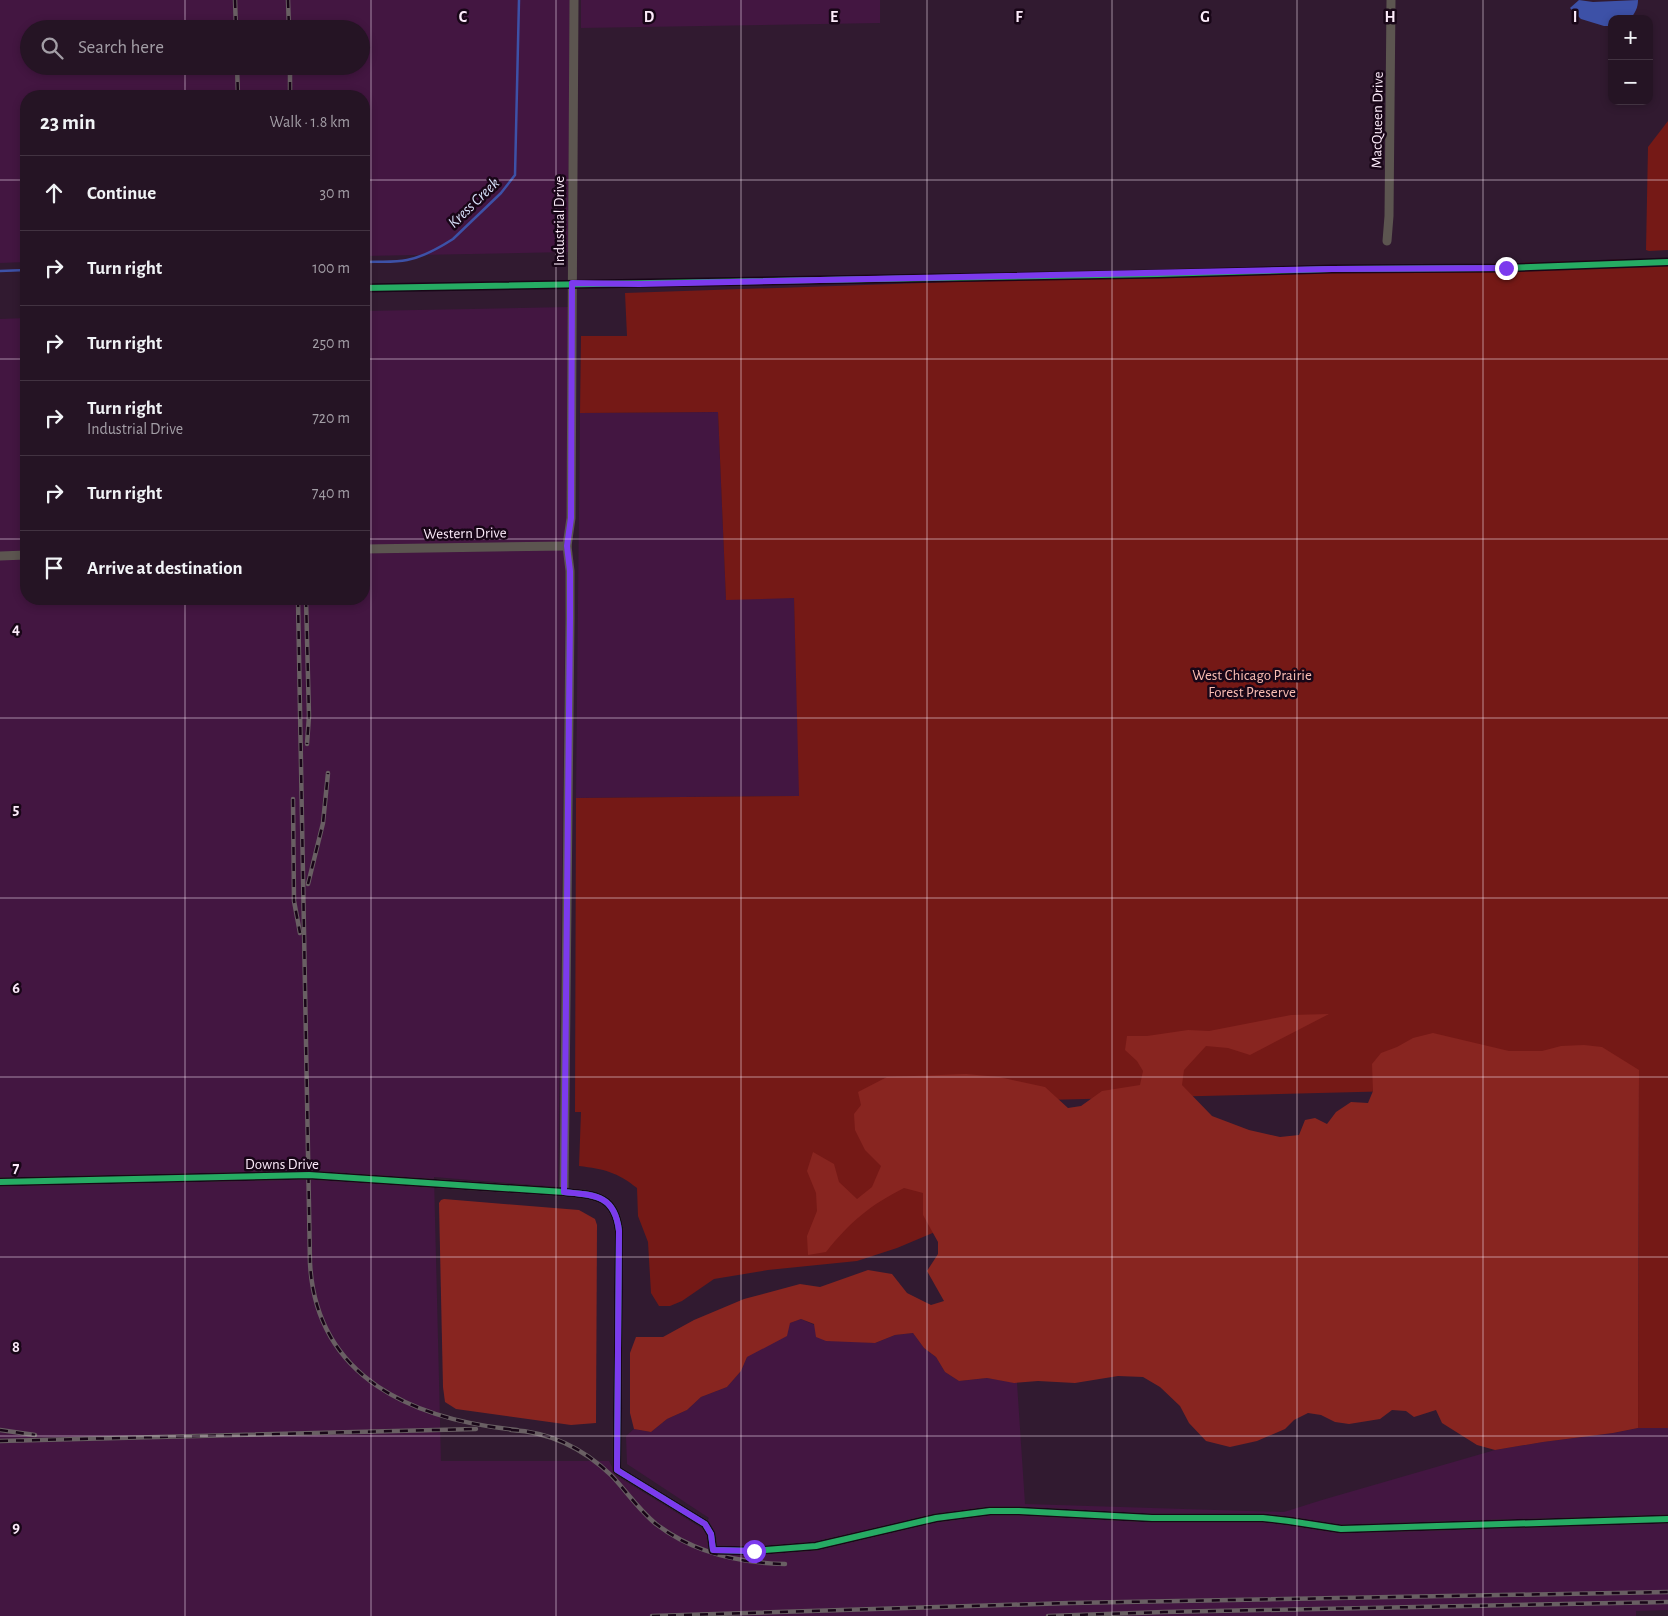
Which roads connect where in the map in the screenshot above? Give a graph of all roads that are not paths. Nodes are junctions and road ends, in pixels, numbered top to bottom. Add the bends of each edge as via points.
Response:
1 (574, 0) edge
2 (1391, 0) edge
3 (1387, 241) dead end
4 (567, 546) junction
5 (370, 549) edge
6 (20, 555) edge
7 (0, 556) edge
8 (0, 1182) edge
9 (564, 1192) junction
10 (1668, 1519) edge

1 - 4 street, Industrial Drive via 571,518
2 - 3 street, MacQueen Drive
4 - 5 street, Western Drive
4 - 9 street, Industrial Drive via 570,627
6 - 7 street
8 - 9 street, Downs Drive via 309,1175
9 - 10 street, Downs Drive via 603,1199 618,1218 617,1470 705,1524 711,1534 713,1550 754,1551 816,1546 936,1518 990,1511 1152,1518 1263,1518 1341,1530

